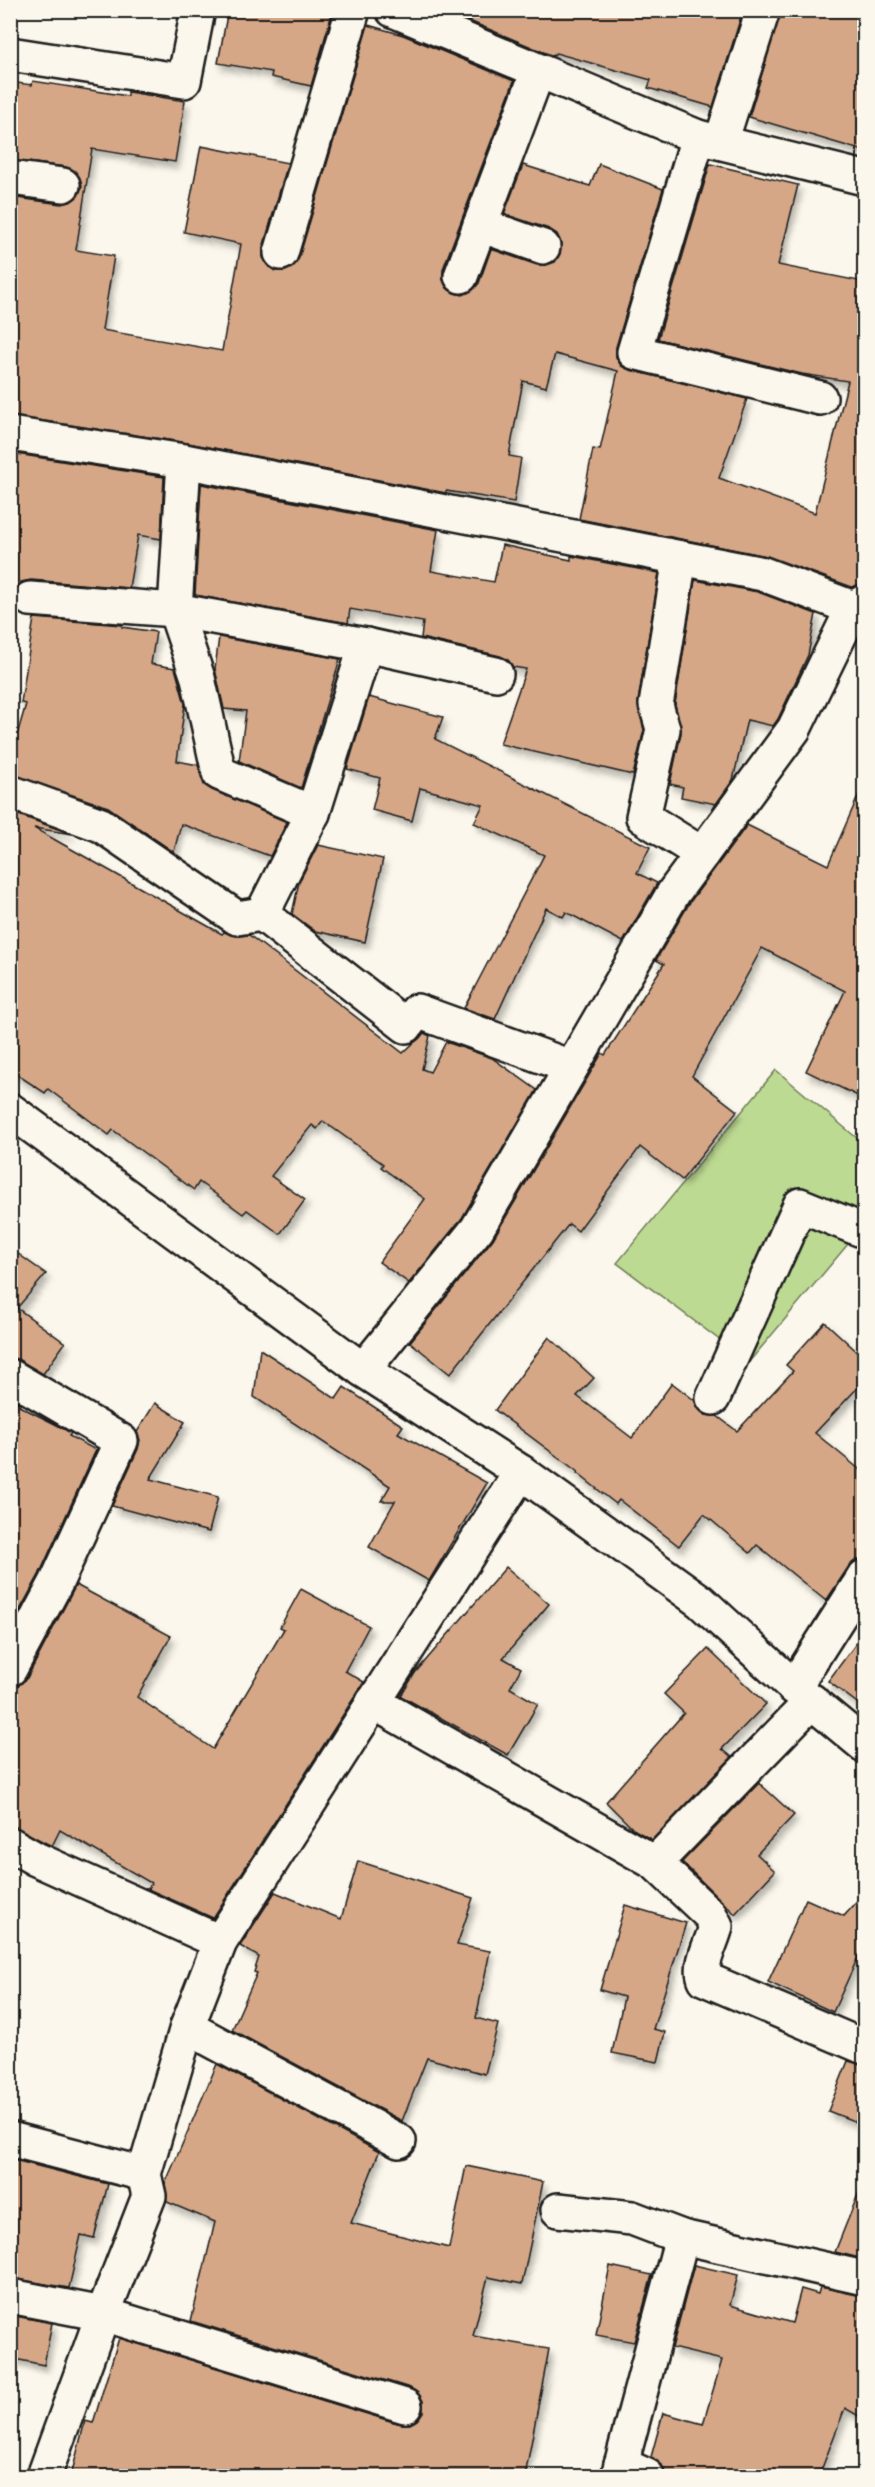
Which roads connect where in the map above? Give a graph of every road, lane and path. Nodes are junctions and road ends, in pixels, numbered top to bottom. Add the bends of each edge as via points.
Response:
1 (198, 10) edge
2 (353, 10) edge
3 (393, 10) edge
4 (763, 10) edge
5 (10, 54) edge
6 (538, 71) junction
7 (710, 140) junction
8 (10, 178) edge
9 (864, 178) edge
10 (63, 185) dead end
11 (480, 225) junction
12 (543, 247) dead end
13 (281, 253) dead end
14 (461, 276) dead end
15 (820, 398) dead end
16 (10, 434) edge
17 (184, 461) junction
18 (680, 558) junction
19 (30, 599) dead end
20 (859, 605) edge
21 (175, 610) junction
22 (366, 645) junction
23 (496, 674) dead end
24 (10, 792) edge
25 (312, 813) junction
26 (702, 854) junction
27 (262, 914) junction
28 (571, 1067) junction
29 (10, 1110) edge
30 (864, 1232) edge
31 (363, 1370) junction
32 (10, 1376) edge
33 (713, 1398) dead end
34 (521, 1472) junction
35 (864, 1577) edge
36 (10, 1669) edge
37 (803, 1694) junction
38 (374, 1702) junction
39 (864, 1745) edge
40 (10, 1844) edge
41 (655, 1863) junction
42 (220, 1942) junction
43 (187, 2027) junction
44 (864, 2047) edge
45 (10, 2139) edge
46 (399, 2141) dead end
47 (144, 2174) junction
48 (558, 2210) dead end
49 (682, 2237) junction
50 (864, 2278) edge
51 (10, 2296) edge
52 (103, 2314) junction
53 (405, 2406) dead end
54 (629, 2472) edge
55 (44, 2476) edge

1 - 5 street via 184,81
2 - 13 street
3 - 6 street
4 - 7 street
6 - 7 street
6 - 11 street
7 - 9 street
7 - 15 street via 634,352
8 - 10 street
11 - 12 street
11 - 14 street
16 - 17 street
17 - 18 street
17 - 21 street
18 - 20 street via 763,574
18 - 26 street via 656,705 663,729 643,817
19 - 21 street
20 - 26 street via 794,729
21 - 22 street
21 - 25 street via 198,678 219,773
22 - 23 street
22 - 25 street
24 - 27 street via 101,825 237,918
25 - 27 street
26 - 28 street via 674,892
27 - 28 street via 406,1026 417,1011
28 - 31 street via 477,1229
29 - 31 street
30 - 33 street via 800,1205
31 - 34 street
32 - 36 street via 121,1442 56,1583
34 - 37 street via 700,1601
34 - 38 street
35 - 37 street
37 - 39 street
37 - 41 street
38 - 41 street
38 - 42 street
40 - 42 street
41 - 44 street via 710,1915 716,1926 704,1965 705,1979
42 - 43 street
43 - 46 street
43 - 47 street
45 - 47 street
47 - 52 street via 149,2196
48 - 49 street via 632,2218
49 - 50 street
49 - 54 street
51 - 52 street
52 - 53 street
52 - 55 street

